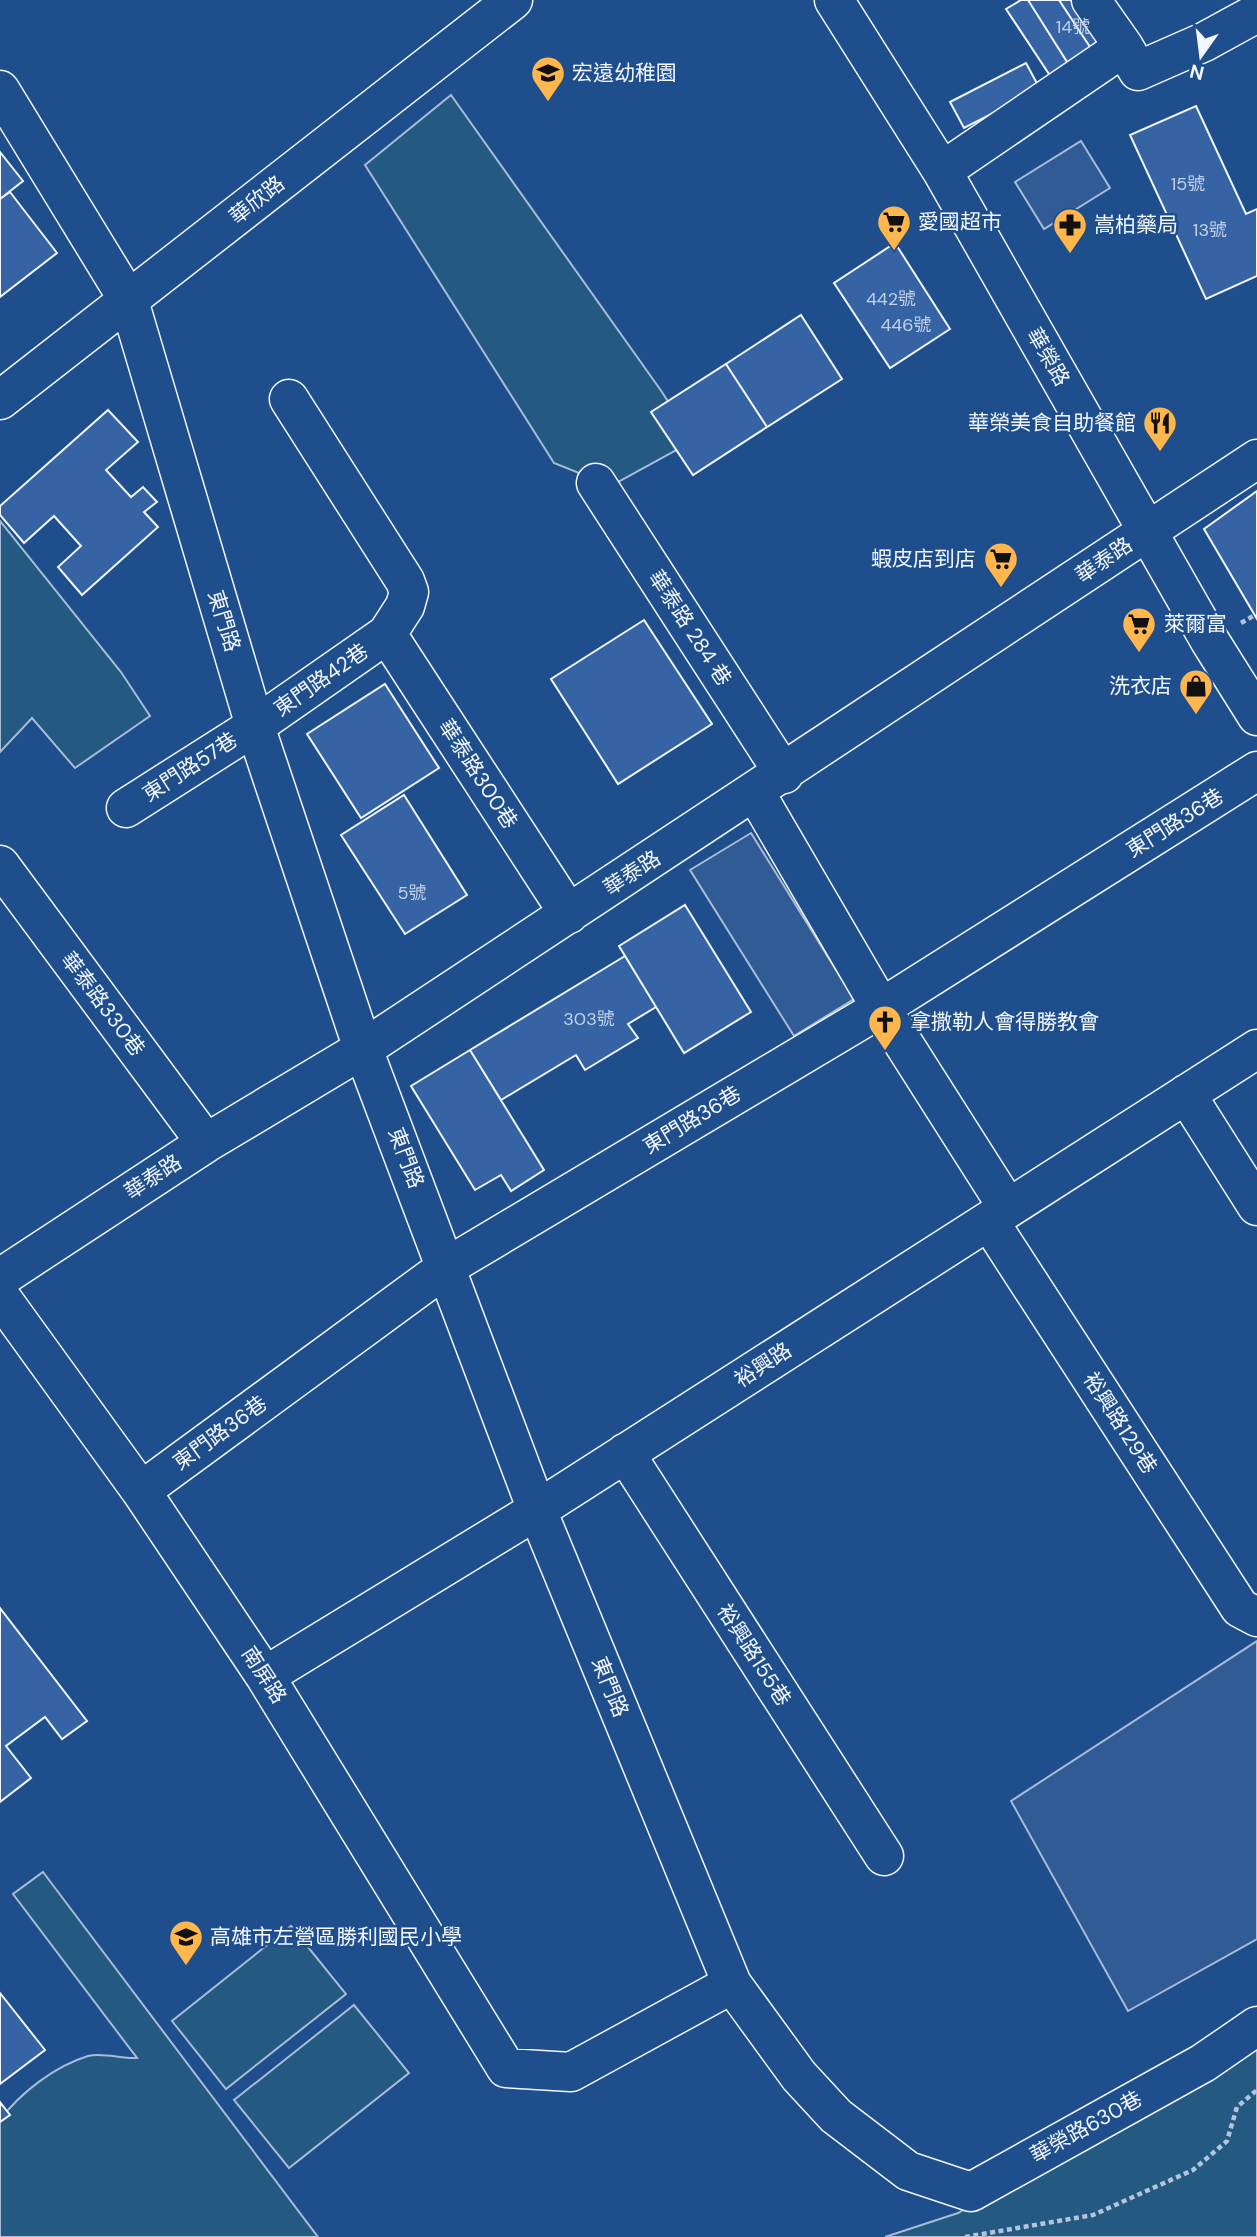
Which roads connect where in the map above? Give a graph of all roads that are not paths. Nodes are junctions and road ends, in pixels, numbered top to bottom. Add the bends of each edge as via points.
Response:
1 (513, 0) edge
2 (834, 0) edge
3 (1091, 0) edge
4 (1257, 13) edge
5 (1131, 59) junction
6 (0, 90) edge
7 (942, 171) junction
8 (129, 301) junction
9 (289, 399) dead end
10 (0, 400) edge
11 (1257, 459) edge
12 (596, 483) dead end
13 (1147, 531) junction
14 (387, 634) junction
15 (1257, 716) edge
16 (255, 726) junction
17 (1257, 771) edge
18 (769, 783) junction
19 (126, 808) dead end
20 (0, 865) edge
21 (569, 914) junction
22 (881, 1008) junction
23 (363, 1049) junction
24 (1257, 1049) edge
25 (1186, 1094) junction
26 (206, 1143) junction
27 (1257, 1206) edge
28 (999, 1215) junction
29 (447, 1266) junction
30 (0, 1278) edge
31 (0, 1296) edge
32 (625, 1453) junction
33 (141, 1491) junction
34 (537, 1510) junction
35 (1257, 1617) edge
36 (265, 1676) junction
37 (884, 1856) dead end
38 (732, 1984) junction
39 (1257, 2026) edge
40 (908, 2171) joint

1 - 8 street, 華欣路
2 - 7 street, 華榮路
3 - 5 street
4 - 5 street via 1204,42
5 - 7 street
6 - 8 street, 東門路
7 - 13 street, 華榮路
8 - 10 street, 華欣路
8 - 16 street, 東門路
9 - 14 street via 405,581 409,592 405,606
11 - 13 street, 華泰路
12 - 18 street, 華泰路 284 巷
13 - 15 street, 華榮路
13 - 18 street, 華泰路
14 - 16 street, 東門路42巷
14 - 21 street, 華泰路300巷
16 - 19 street, 東門路57巷
16 - 23 street, 東門路
17 - 22 street, 東門路36巷
18 - 21 street, 華泰路
18 - 22 street, 華泰路 284 巷
20 - 26 street, 華泰路330巷
21 - 23 street, 華泰路
22 - 28 street, 裕興路129巷
22 - 29 street, 東門路36巷
23 - 26 street, 華泰路
23 - 29 street, 東門路
24 - 25 street, 裕興路
25 - 27 street
25 - 28 street, 裕興路
26 - 30 street, 華泰路
28 - 32 street, 裕興路
28 - 35 street, 裕興路129巷 via 1240,1608
29 - 33 street, 東門路36巷
29 - 34 street, 東門路
31 - 33 street, 南屏路
32 - 34 street, 裕興路
32 - 37 street, 裕興路155巷
33 - 36 street, 南屏路
34 - 36 street, 裕興路
34 - 38 street, 東門路
36 - 38 street, 南屏路 via 506,2068 571,2072
38 - 40 street, 東門路 via 799,2076 836,2116
39 - 40 street, 華榮路630巷 via 1203,2063 971,2192

